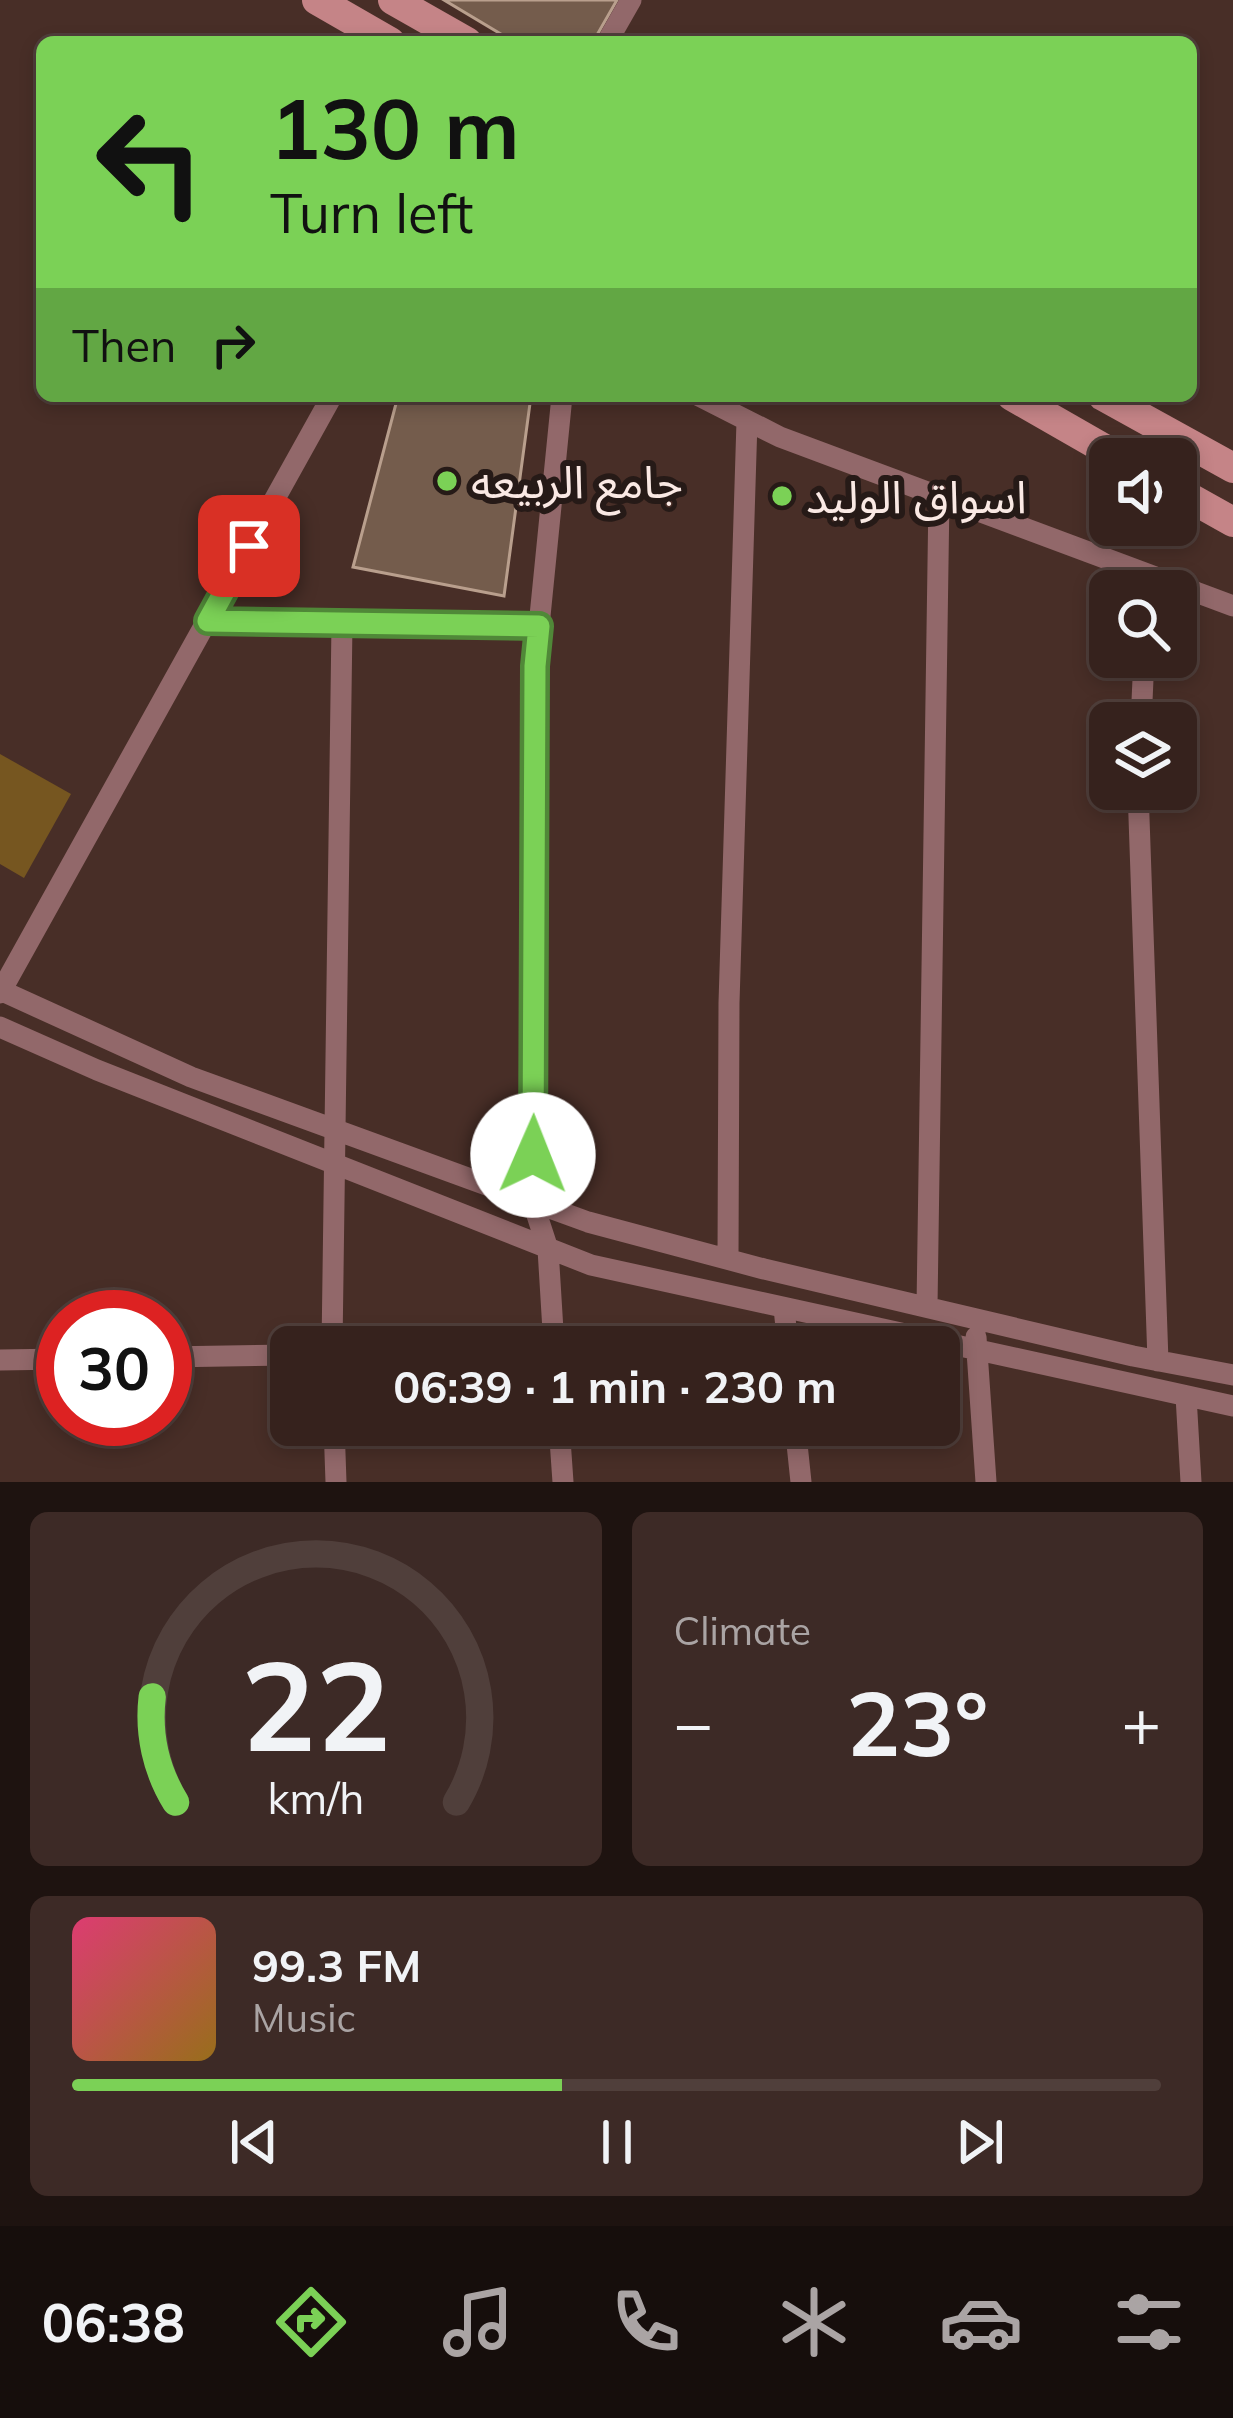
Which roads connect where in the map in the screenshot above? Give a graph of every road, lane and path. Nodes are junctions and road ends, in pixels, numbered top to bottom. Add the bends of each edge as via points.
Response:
1 (317, 0) edge
2 (393, 0) edge
3 (631, 0) edge
4 (380, 36) edge
5 (456, 36) edge
6 (610, 36) edge
7 (329, 402) edge
8 (561, 402) edge
9 (711, 402) edge
10 (1022, 402) edge
11 (1114, 402) edge
12 (747, 421) junction
13 (1089, 440) edge
14 (1233, 468) edge
15 (939, 496) junction
16 (1197, 502) edge
17 (1233, 522) edge
18 (1119, 570) edge
19 (1197, 596) edge
20 (1233, 606) edge
21 (208, 621) junction
22 (342, 623) junction
23 (539, 626) junction
24 (1139, 810) edge
25 (0, 991) edge
26 (0, 1027) edge
27 (336, 1131) junction
28 (337, 1166) junction
29 (532, 1202) junction
30 (548, 1249) junction
31 (728, 1259) junction
32 (927, 1307) junction
33 (784, 1308) junction
34 (976, 1319) junction
35 (333, 1326) edge
36 (553, 1326) edge
37 (786, 1326) edge
38 (976, 1350) junction
39 (270, 1355) edge
40 (192, 1357) edge
41 (36, 1359) edge
42 (0, 1360) edge
43 (1158, 1360) junction
44 (1233, 1375) edge
45 (1186, 1396) junction
46 (1233, 1406) edge
47 (335, 1446) edge
48 (560, 1446) edge
49 (798, 1446) edge
50 (336, 1482) edge
51 (563, 1482) edge
52 (801, 1482) edge
53 (986, 1482) edge
54 (1191, 1482) edge

1 - 4 street
2 - 5 street
3 - 6 street
7 - 21 street
8 - 23 street
9 - 12 street
10 - 13 street
11 - 14 street
12 - 15 street
12 - 31 street
15 - 18 street
15 - 32 street
16 - 17 street
19 - 20 street
21 - 22 street
21 - 25 street
22 - 23 street
22 - 27 street
23 - 29 street
24 - 43 street
25 - 27 street
26 - 28 street
27 - 28 street
27 - 29 street
28 - 30 street
28 - 35 street
29 - 30 street
29 - 31 street
30 - 33 street
30 - 36 street
31 - 32 street
32 - 34 street
33 - 37 street
33 - 38 street
34 - 38 street
34 - 43 street
38 - 45 street
38 - 53 street
39 - 40 street
41 - 42 street
43 - 44 street
45 - 46 street
45 - 54 street
47 - 50 street
48 - 51 street
49 - 52 street

